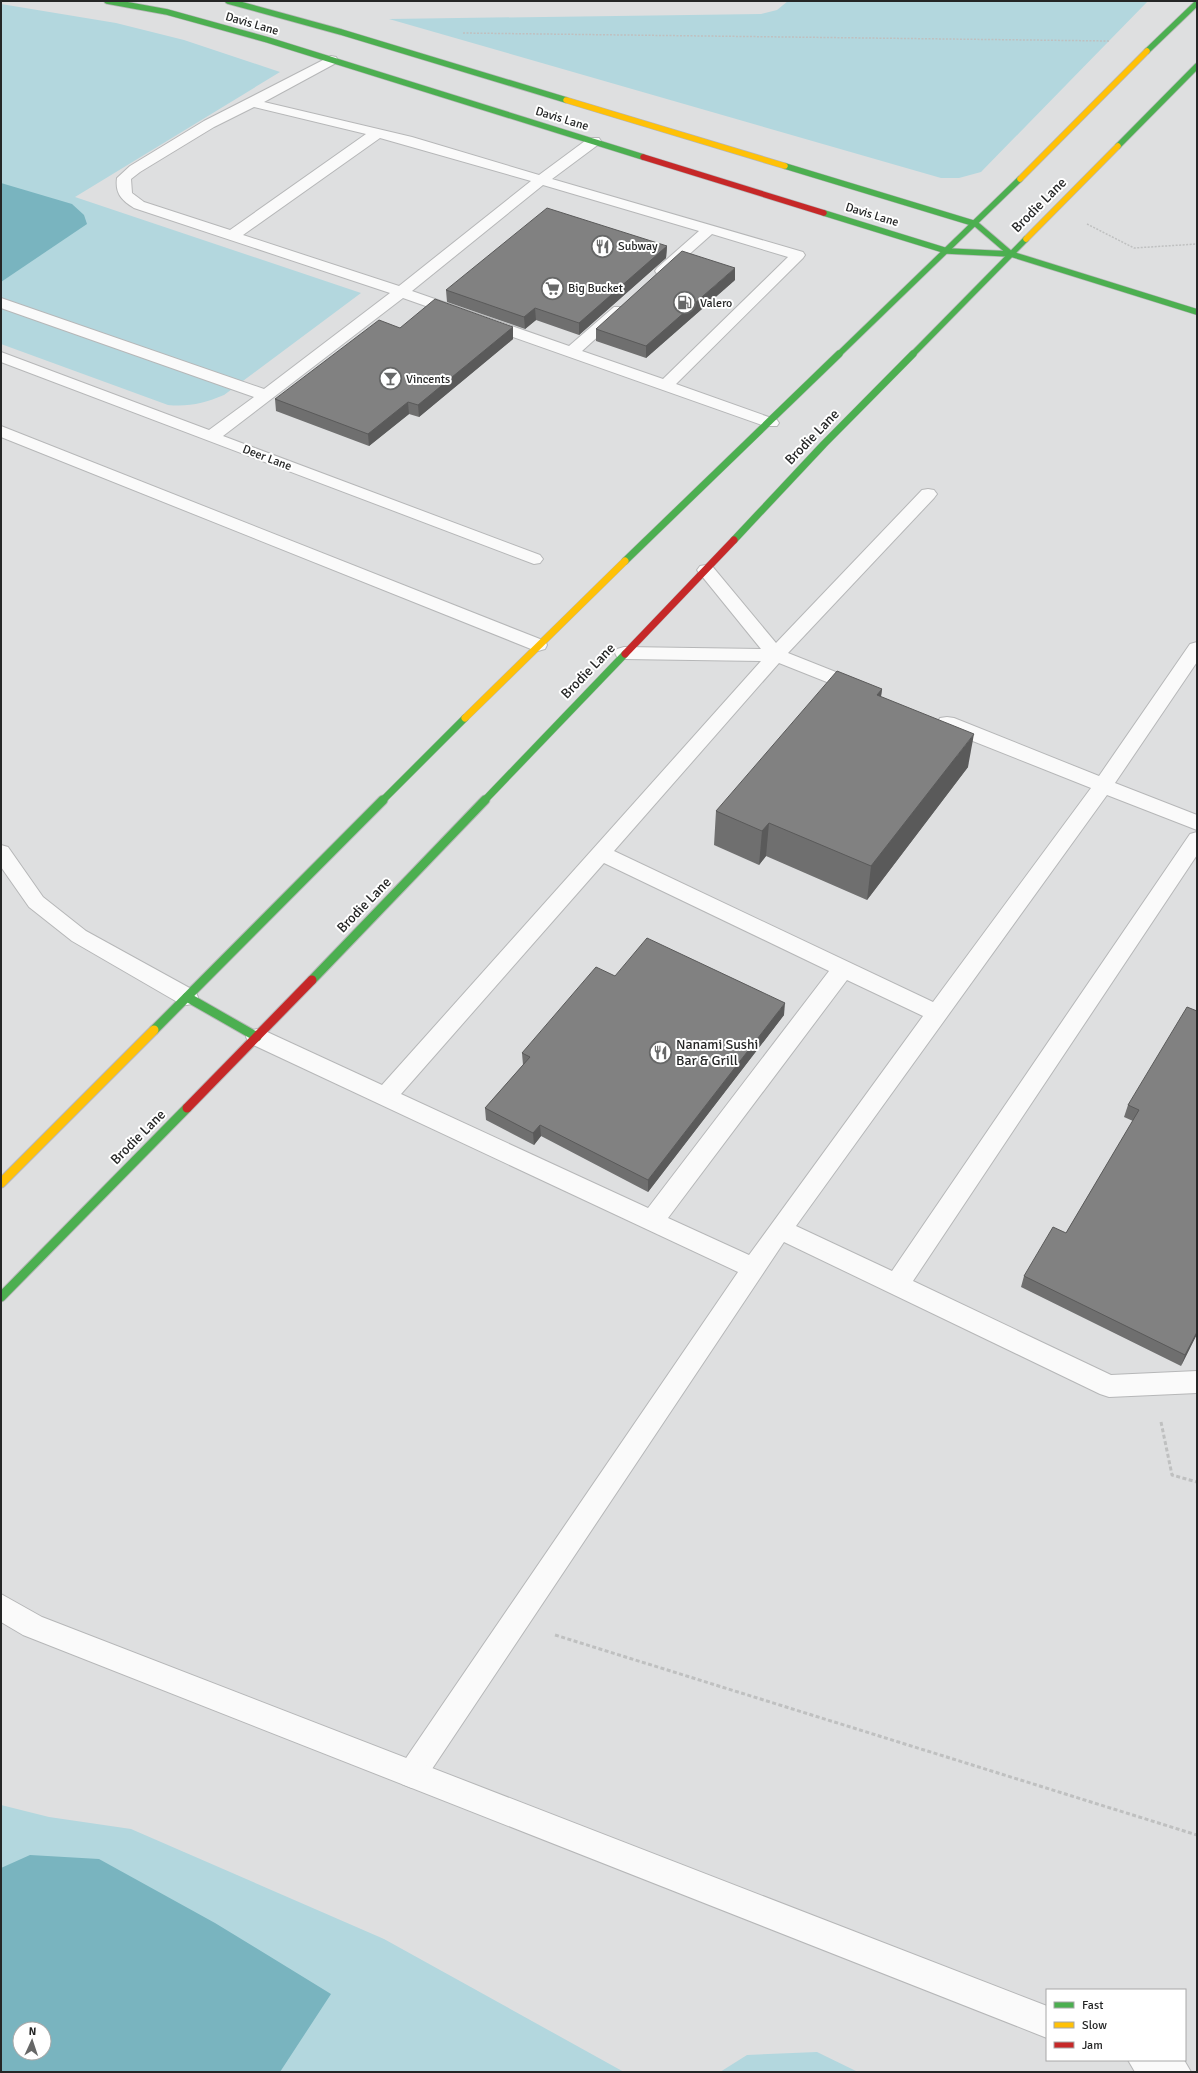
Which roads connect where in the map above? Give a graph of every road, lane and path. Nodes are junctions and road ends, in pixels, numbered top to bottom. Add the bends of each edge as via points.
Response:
1 (107, 1) edge
2 (228, 1) edge
3 (1197, 4) edge
4 (456, 33) dead end
5 (1115, 41) dead end
6 (354, 56) dead end
7 (331, 60) junction
8 (1197, 66) edge
9 (531, 100) dead end
10 (252, 103) junction
11 (607, 113) junction
12 (377, 133) junction
13 (594, 141) junction
14 (541, 180) junction
15 (1084, 223) dead end
16 (976, 224) junction
17 (709, 229) junction
18 (230, 236) junction
19 (1197, 244) edge
20 (947, 251) junction
21 (1010, 254) junction
22 (651, 281) edge
23 (400, 292) junction
24 (628, 301) edge
25 (1, 303) edge
26 (1197, 312) edge
27 (570, 353) junction
28 (1, 356) edge
29 (665, 386) junction
30 (265, 395) junction
31 (771, 423) junction
32 (1, 431) edge
33 (210, 437) junction
34 (928, 494) dead end
35 (534, 559) dead end
36 (706, 570) junction
37 (538, 646) junction
38 (1197, 648) edge
39 (624, 653) junction
40 (776, 655) junction
41 (873, 694) edge
42 (932, 718) edge
43 (1103, 786) junction
44 (1197, 823) edge
45 (1197, 839) edge
46 (1, 852) edge
47 (601, 853) junction
48 (843, 969) junction
49 (187, 997) junction
50 (936, 1013) junction
51 (257, 1037) junction
52 (386, 1096) junction
53 (1, 1183) edge
54 (652, 1221) junction
55 (780, 1229) junction
56 (753, 1268) junction
57 (897, 1284) junction
58 (1, 1297) edge
59 (1197, 1382) edge
60 (1152, 1384) junction
61 (1197, 1482) edge
62 (1, 1607) edge
63 (515, 1622) junction
64 (412, 1774) junction
65 (1197, 1835) edge
66 (1046, 2022) edge
67 (1147, 2061) edge
68 (1175, 2072) edge

1 - 7 main road, Davis Lane via 167,12
2 - 11 main road, Davis Lane via 300,20
3 - 16 main road
4 - 5 path
6 - 7 main road via 342,56
7 - 10 street
7 - 13 main road, Davis Lane
8 - 21 main road, Brodie Lane
9 - 11 main road
10 - 12 street
10 - 18 street via 209,124 135,169 124,178 122,188 127,197 139,205
11 - 16 main road, Davis Lane
12 - 14 street
12 - 18 street
13 - 14 street
13 - 20 main road, Davis Lane
14 - 17 street
14 - 23 street
15 - 19 path via 1134,248
16 - 20 main road
16 - 21 main road, Davis Lane
17 - 22 street
17 - 29 street via 798,255
18 - 23 street
20 - 21 main road, Davis Lane
20 - 31 main road
21 - 26 main road, Davis Lane
21 - 36 main road, Brodie Lane via 824,444
23 - 27 street
23 - 30 street
24 - 27 street
25 - 30 street
27 - 29 street
28 - 33 street, Deer Lane
29 - 31 street
30 - 33 street
31 - 37 main road
32 - 37 street
33 - 35 street, Deer Lane
34 - 40 street
36 - 39 main road, Brodie Lane
36 - 40 street
37 - 49 main road
38 - 43 street
39 - 40 street
39 - 51 main road, Brodie Lane
40 - 41 street
40 - 47 street
42 - 43 street
43 - 44 street
43 - 50 street
45 - 57 street
46 - 49 street via 36,902 79,936
47 - 48 street
47 - 52 street
48 - 50 street
48 - 54 street
49 - 51 main road
49 - 53 main road
50 - 55 street
51 - 52 street
51 - 58 main road, Brodie Lane
52 - 54 street
54 - 56 street
55 - 56 street
55 - 57 street
56 - 63 street
57 - 60 street via 1109,1386
59 - 60 street
60 - 61 path via 1172,1475
62 - 64 street via 33,1626
63 - 64 street
63 - 65 path
64 - 66 street
67 - 68 street

